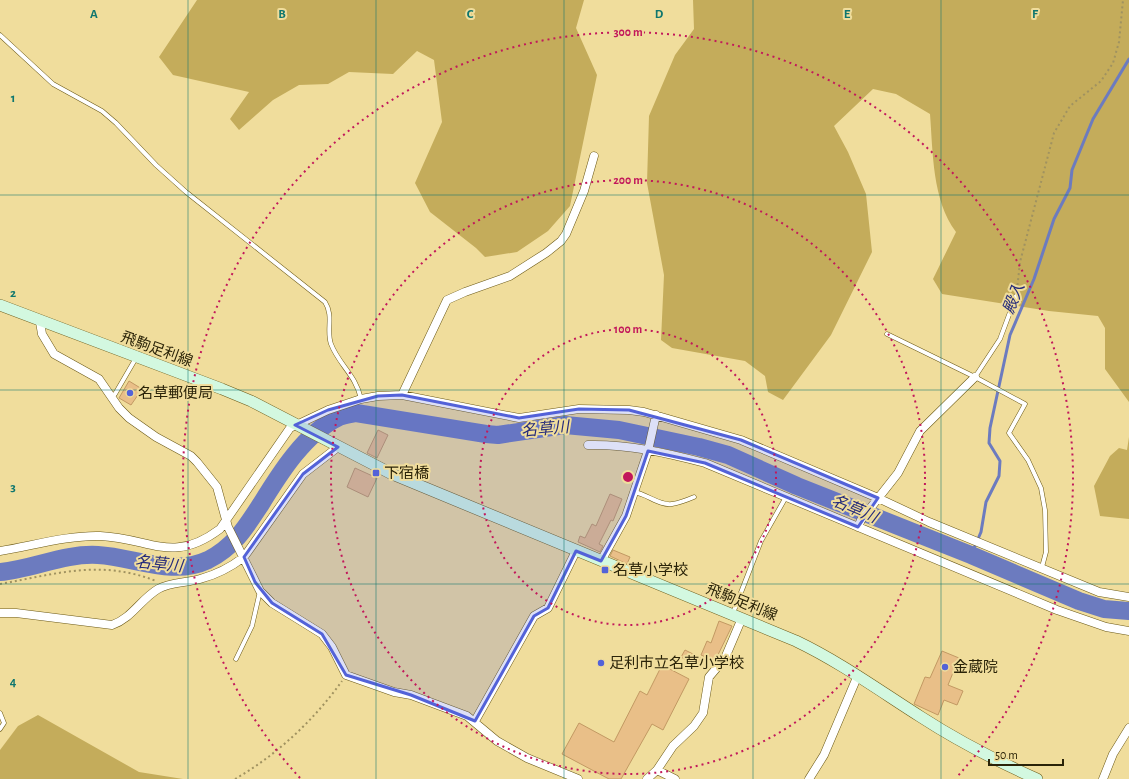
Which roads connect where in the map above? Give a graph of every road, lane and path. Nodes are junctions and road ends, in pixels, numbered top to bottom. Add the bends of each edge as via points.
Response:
1 (1123, 0) edge
2 (0, 35) edge
3 (594, 156) dead end
4 (1016, 296) joint
5 (0, 305) edge
6 (40, 322) junction
7 (887, 334) dead end
8 (136, 357) junction
9 (975, 377) junction
10 (402, 395) junction
11 (112, 396) junction
12 (361, 399) junction
13 (656, 418) junction
14 (298, 426) junction
15 (588, 445) dead end
16 (336, 446) junction
17 (649, 448) junction
18 (633, 492) junction
19 (694, 497) dead end
20 (786, 497) junction
21 (876, 501) junction
22 (227, 523) junction
23 (860, 523) junction
24 (0, 551) edge
25 (576, 551) junction
26 (242, 554) junction
27 (601, 561) junction
28 (1042, 567) junction
29 (0, 584) edge
30 (166, 585) junction
31 (260, 591) junction
32 (1129, 596) edge
33 (0, 612) edge
34 (737, 616) junction
35 (1129, 631) edge
36 (236, 659) dead end
37 (346, 675) junction
38 (858, 675) junction
39 (0, 713) edge
40 (475, 721) junction
41 (1129, 728) edge
42 (0, 729) edge
43 (657, 770) junction
44 (235, 779) edge
45 (578, 779) edge
46 (647, 779) edge
47 (675, 779) edge
48 (809, 779) edge
49 (1037, 779) edge
50 (1103, 779) edge

1 - 4 path via 1114,63 1101,81 1070,106 1054,133 1020,262
2 - 12 lane via 53,84 102,111 186,192 325,302 329,308 331,342 338,358 355,380
3 - 10 street via 584,191 561,241 510,276 447,300
4 - 9 lane via 1000,339
5 - 6 main road, 飛駒足利線
6 - 8 main road, 飛駒足利線
6 - 11 street via 42,334 54,354 99,379
7 - 9 lane
8 - 11 lane
8 - 14 main road, 飛駒足利線 via 227,391
9 - 21 street via 920,431 898,473
9 - 28 lane via 1024,404 1009,433 1028,460 1041,488 1046,552
10 - 12 street
10 - 13 street via 520,418 580,409 629,410
11 - 22 street via 129,418 198,462 217,487
12 - 14 street via 328,410
13 - 17 street
13 - 21 street via 741,440
14 - 16 main road
14 - 22 street via 285,435
15 - 17 street via 613,444
16 - 25 main road, 飛駒足利線 via 392,474
16 - 26 street via 303,474
17 - 18 street
17 - 20 street via 705,463
18 - 19 lane via 644,493 666,504
18 - 27 street via 626,516
20 - 23 street
20 - 34 lane via 761,541
21 - 23 street
21 - 28 street
22 - 24 street via 205,540 174,548 100,536
22 - 26 street
23 - 35 street via 1057,610 1106,628
25 - 27 main road, 飛駒足利線
25 - 40 street via 548,608 534,616
26 - 30 street via 232,566 200,579
26 - 31 street
27 - 34 main road, 飛駒足利線
28 - 32 street via 1099,592
29 - 30 path via 102,568 131,572
30 - 33 street via 152,593 129,616 112,625
31 - 36 lane via 252,626
31 - 37 street via 272,603 322,634 332,647
34 - 38 main road, 飛駒足利線 via 814,650
34 - 43 street via 725,658 709,677 703,713 694,726 673,746
37 - 40 street via 394,692 411,695
37 - 44 path via 293,737 257,766
38 - 48 street via 824,754
38 - 49 main road, 飛駒足利線 via 940,729
39 - 42 lane via 4,723
40 - 45 street via 497,740 527,758
41 - 50 street via 1113,754
43 - 46 street
43 - 47 street

